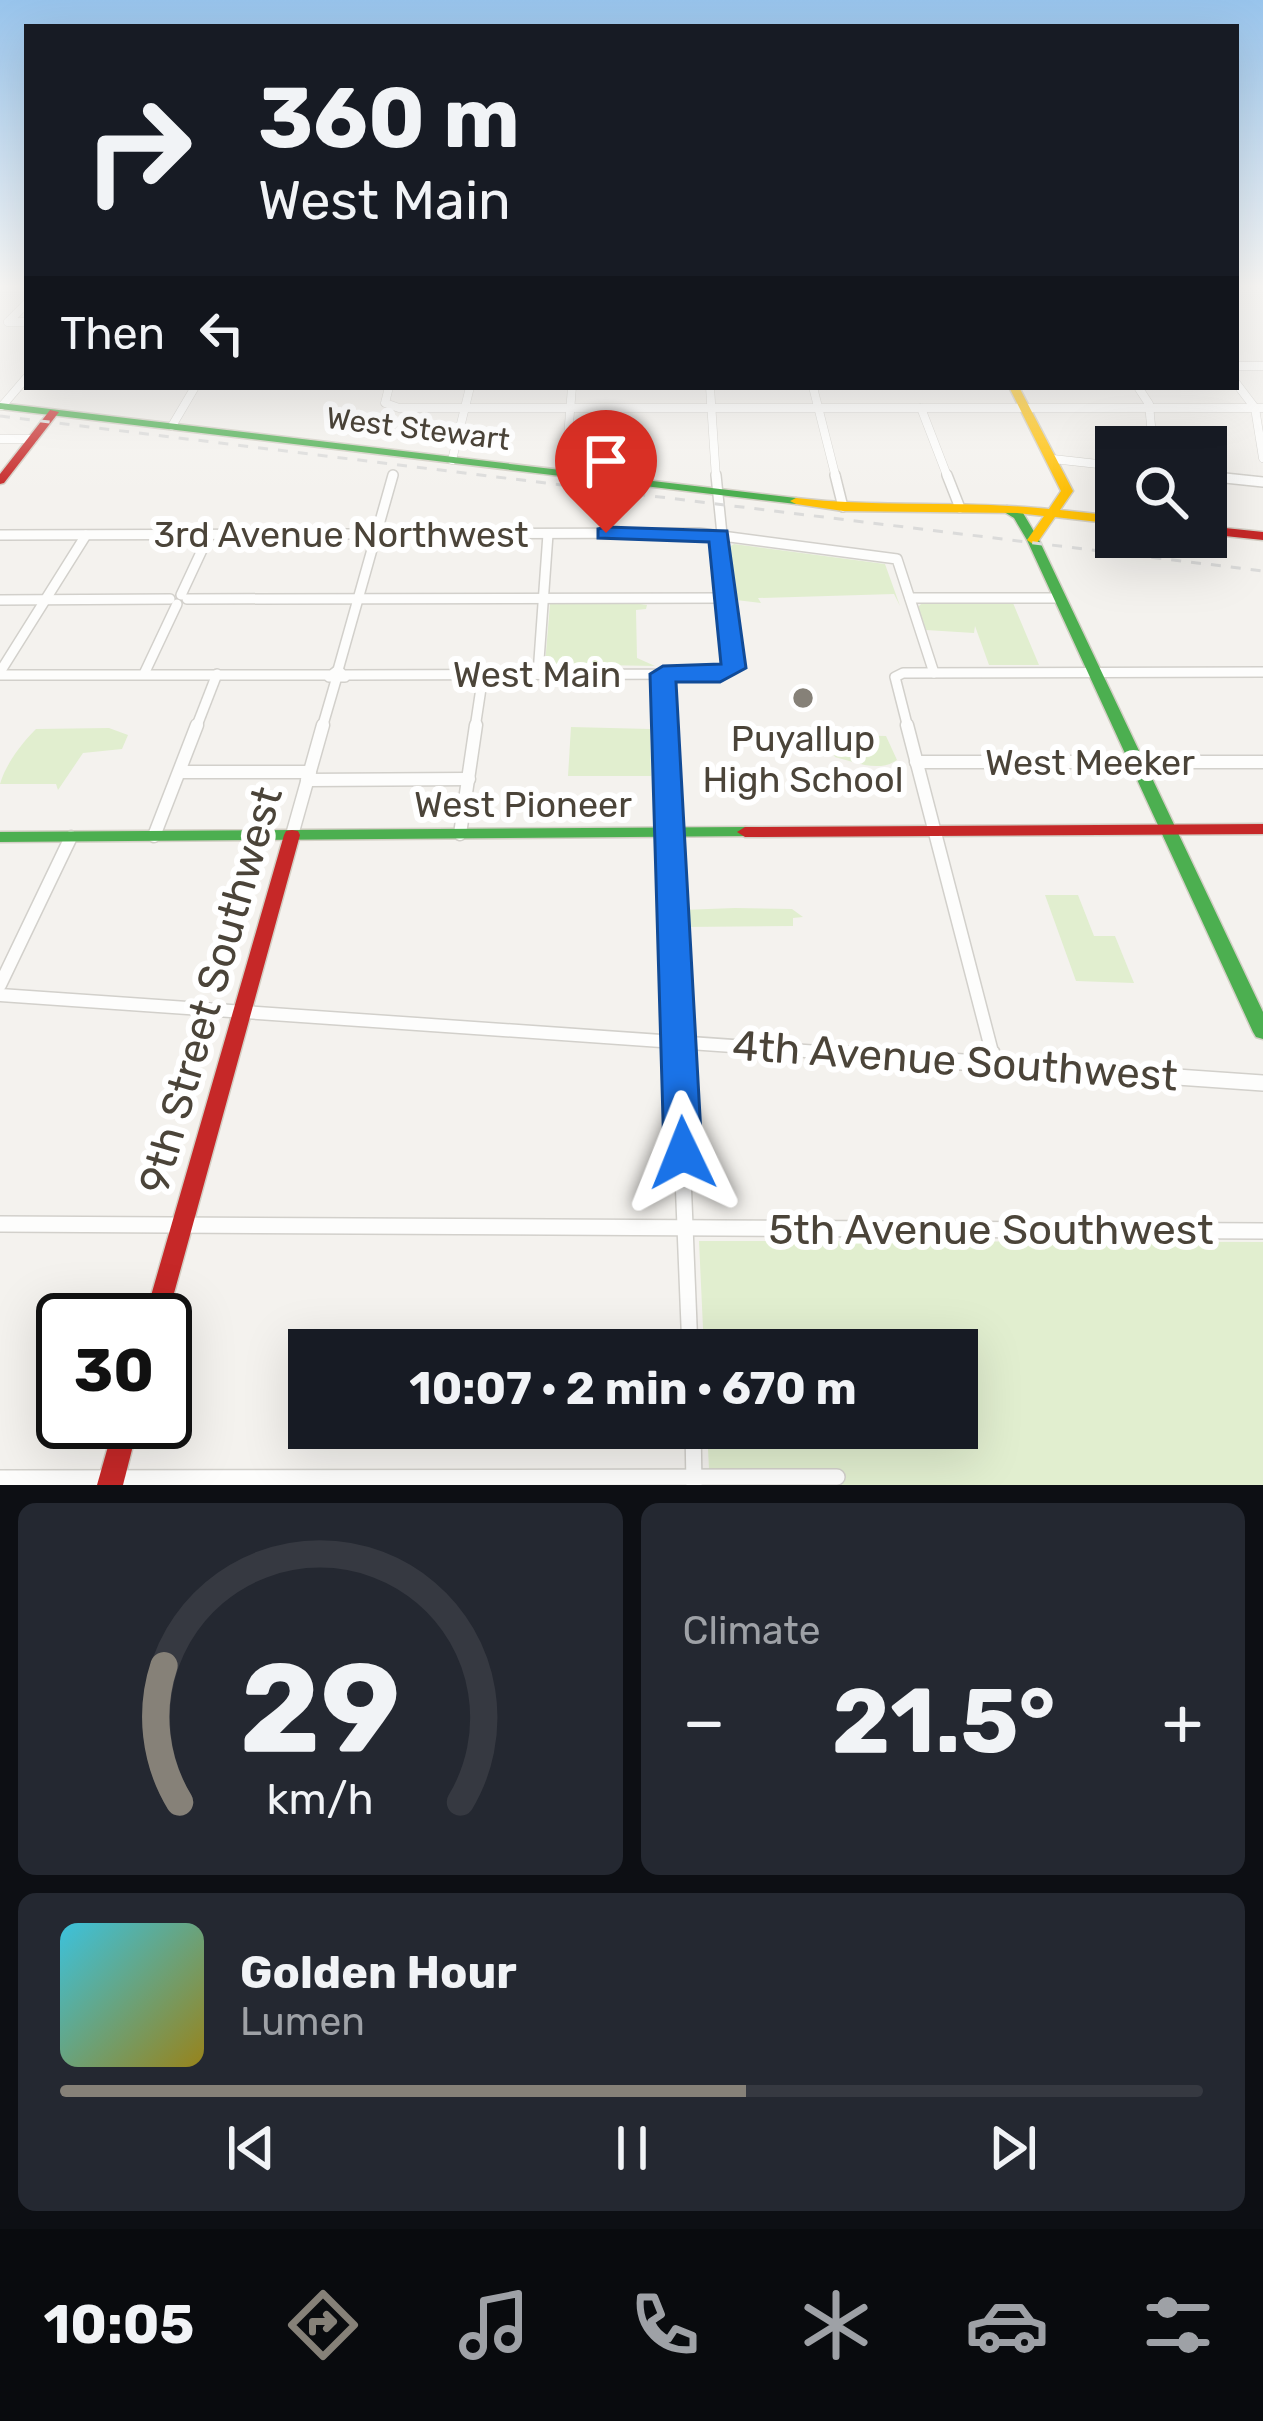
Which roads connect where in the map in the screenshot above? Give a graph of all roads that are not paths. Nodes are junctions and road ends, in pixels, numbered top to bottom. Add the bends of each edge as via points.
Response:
1 (24, 380) edge
2 (1239, 385) edge
3 (193, 390) edge
4 (388, 390) edge
5 (469, 390) edge
6 (572, 390) edge
7 (710, 390) edge
8 (814, 390) edge
9 (1016, 390) edge
10 (1140, 390) edge
11 (1, 406) edge
12 (466, 408) junction
13 (571, 408) junction
14 (712, 408) junction
15 (819, 408) junction
16 (921, 408) junction
17 (1025, 408) junction
18 (1259, 408) edge
19 (1150, 409) junction
20 (54, 412) junction
21 (172, 426) junction
22 (1151, 426) edge
23 (32, 439) junction
24 (0, 440) edge
25 (1263, 458) edge
26 (1053, 459) junction
27 (452, 460) junction
28 (1095, 464) edge
29 (393, 474) dead end
30 (566, 474) junction
31 (1227, 478) edge
32 (0, 481) edge
33 (1263, 482) edge
34 (1064, 483) junction
35 (719, 493) junction
36 (843, 507) junction
37 (960, 508) junction
38 (998, 508) junction
39 (1054, 512) junction
40 (1095, 516) edge
41 (1095, 518) edge
42 (1227, 532) edge
43 (548, 533) junction
44 (376, 534) junction
45 (0, 535) edge
46 (86, 535) junction
47 (209, 535) junction
48 (720, 536) junction
49 (1263, 536) edge
50 (1033, 539) junction
51 (358, 598) junction
52 (543, 598) junction
53 (728, 598) junction
54 (910, 598) junction
55 (1060, 598) junction
56 (179, 599) junction
57 (0, 600) edge
58 (45, 600) junction
59 (1263, 672) edge
60 (934, 673) junction
61 (1096, 673) junction
62 (0, 674) edge
63 (144, 674) junction
64 (217, 674) junction
65 (538, 674) junction
66 (663, 674) junction
67 (337, 675) junction
68 (483, 675) junction
69 (916, 762) junction
70 (1138, 762) junction
71 (1263, 762) edge
72 (181, 772) junction
73 (309, 776) junction
74 (469, 778) junction
75 (1263, 829) edge
76 (1169, 830) junction
77 (935, 831) junction
78 (669, 832) junction
79 (460, 835) junction
80 (154, 836) junction
81 (292, 836) junction
82 (0, 837) edge
83 (71, 837) junction
84 (0, 986) edge
85 (0, 995) edge
86 (242, 1012) junction
87 (1263, 1032) edge
88 (679, 1042) junction
89 (995, 1064) junction
90 (1263, 1083) edge
91 (0, 1224) edge
92 (182, 1228) junction
93 (686, 1229) junction
94 (1263, 1232) edge
95 (164, 1293) edge
96 (689, 1329) edge
97 (119, 1449) edge
98 (693, 1449) edge
99 (837, 1477) dead end
100 (0, 1478) edge
101 (110, 1482) edge
102 (694, 1482) edge

1 - 11 street
2 - 18 street
3 - 21 street
4 - 12 street via 388,406
5 - 12 street
6 - 13 street
7 - 14 street
8 - 15 street
9 - 17 main road
10 - 19 street
11 - 20 main road, West Stewart
12 - 13 street
12 - 27 street
13 - 14 street
13 - 30 street
14 - 15 street
14 - 35 street
15 - 16 street
15 - 36 street
16 - 17 street
16 - 37 street
17 - 19 street
17 - 26 main road
18 - 19 street
18 - 25 street
19 - 22 street
20 - 21 main road, West Stewart
20 - 23 main road
21 - 27 main road, West Stewart
23 - 24 street
23 - 32 main road
26 - 28 street
26 - 34 main road
27 - 30 main road, West Stewart
29 - 44 street, 9th Street Southwest
30 - 35 main road, West Stewart
31 - 33 street
34 - 39 main road via 1066,497
34 - 40 main road
35 - 36 main road, West Stewart
35 - 48 street
36 - 37 main road, West Stewart
37 - 38 main road, West Stewart
38 - 39 main road, West Stewart
38 - 50 main road via 1018,515
39 - 41 main road, West Stewart
39 - 50 main road
42 - 49 main road
43 - 44 street, 3rd Avenue Northwest
43 - 48 street, 3rd Avenue Northwest
43 - 52 street
44 - 47 street, 3rd Avenue Northwest
44 - 51 street, 9th Street Southwest
45 - 46 street, 3rd Avenue Northwest
46 - 47 street, 3rd Avenue Northwest
46 - 58 street
47 - 56 street
48 - 53 street
48 - 54 street, 3rd Avenue Northwest via 897,559
50 - 55 main road
51 - 52 street
51 - 56 street
51 - 67 street, 9th Street Southwest
52 - 53 street
52 - 65 street
53 - 66 street, West Main via 735,663 728,672
54 - 55 street
54 - 60 street
55 - 61 main road
56 - 58 street
56 - 63 street
57 - 58 street
58 - 62 street
59 - 61 street
60 - 61 street
60 - 69 street via 895,680
61 - 70 main road
62 - 63 street, West Main
63 - 64 street, West Main
64 - 67 street, West Main
64 - 72 street
65 - 66 street, West Main
65 - 68 street, West Main
66 - 78 street
67 - 68 street, West Main
67 - 73 street, 9th Street Southwest
68 - 74 street
69 - 70 street, West Meeker
69 - 77 street
70 - 71 street, West Meeker
70 - 76 main road
72 - 73 street
72 - 80 street
73 - 74 street
73 - 81 street, 9th Street Southwest
74 - 79 street
75 - 76 main road, West Pioneer
76 - 77 main road, West Pioneer
76 - 87 main road
77 - 78 main road, West Pioneer
77 - 89 street
78 - 79 main road, West Pioneer
78 - 88 street
79 - 81 main road, West Pioneer
80 - 81 main road, West Pioneer
80 - 83 main road, West Pioneer
81 - 86 main road, 9th Street Southwest
82 - 83 main road, West Pioneer
83 - 84 street
85 - 86 street, 4th Avenue Southwest
86 - 88 street, 4th Avenue Southwest
86 - 92 main road, 9th Street Southwest
88 - 89 street, 4th Avenue Southwest
88 - 93 street
89 - 90 street, 4th Avenue Southwest
91 - 92 street, 5th Avenue Southwest
92 - 93 street, 5th Avenue Southwest
92 - 95 main road, 9th Street Southwest
93 - 94 street, 5th Avenue Southwest
93 - 96 street
97 - 101 main road
98 - 102 street
99 - 102 street
100 - 101 street
101 - 102 street

